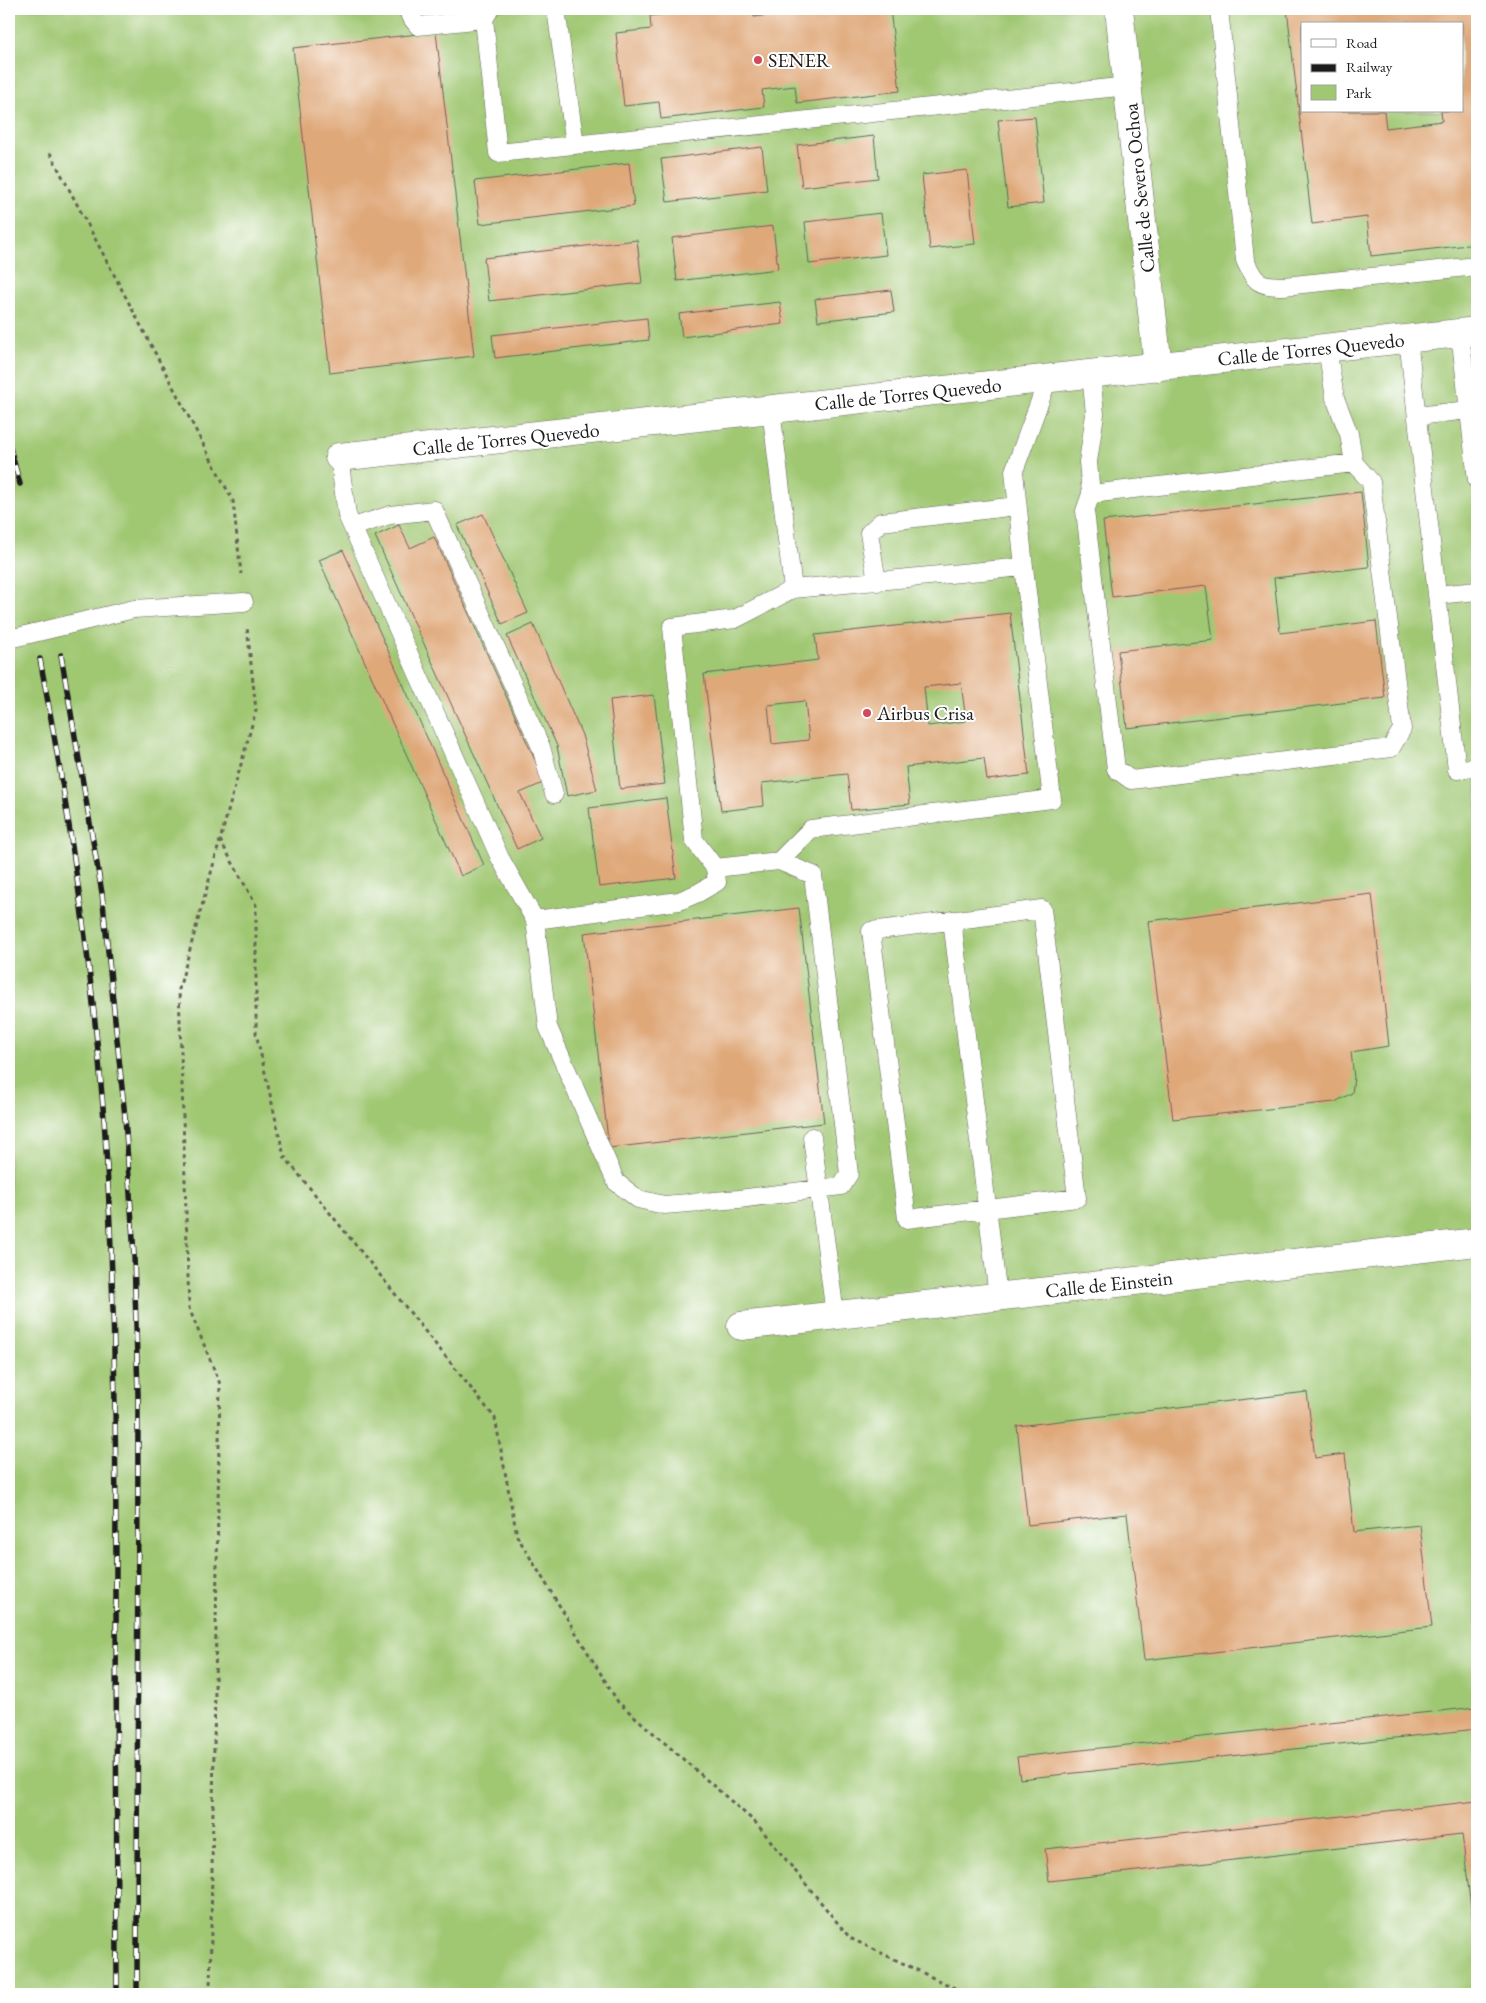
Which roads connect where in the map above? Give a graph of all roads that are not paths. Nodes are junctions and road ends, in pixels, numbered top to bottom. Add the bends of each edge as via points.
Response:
1 (409, 9) edge
2 (556, 9) edge
3 (1119, 9) edge
4 (1219, 9) edge
5 (487, 14) edge
6 (1128, 86) junction
7 (574, 145) junction
8 (1477, 266) edge
9 (1469, 332) edge
10 (1408, 339) junction
11 (1327, 348) junction
12 (1158, 366) junction
13 (1091, 374) junction
14 (1048, 379) junction
15 (771, 409) junction
16 (1473, 409) edge
17 (1417, 416) junction
18 (339, 457) joint
19 (1354, 463) junction
20 (1477, 480) edge
21 (1091, 494) junction
22 (1017, 506) junction
23 (353, 527) junction
24 (1024, 567) junction
25 (876, 582) junction
26 (793, 589) junction
27 (1477, 591) edge
28 (1437, 595) junction
29 (244, 602) road end
30 (9, 640) edge
31 (1477, 767) edge
32 (554, 794) dead end
33 (779, 861) junction
34 (715, 868) junction
35 (535, 920) junction
36 (952, 920) junction
37 (812, 1137) dead end
38 (819, 1190) junction
39 (988, 1209) junction
40 (1477, 1242) edge
41 (998, 1297) junction
42 (835, 1315) junction
43 (740, 1326) dead end

1 - 5 lane via 418,26
2 - 7 lane
3 - 6 street, Calle de Severo Ochoa
4 - 8 lane via 1245,260 1254,279 1266,286 1284,286
5 - 7 lane via 498,153
6 - 7 lane
6 - 12 street, Calle de Severo Ochoa
9 - 10 street, Calle de Torres Quevedo
9 - 16 lane
10 - 11 street, Calle de Torres Quevedo
10 - 17 lane
11 - 12 street, Calle de Torres Quevedo
11 - 19 lane via 1334,398 1348,434
12 - 13 street, Calle de Torres Quevedo
13 - 14 street, Calle de Torres Quevedo
13 - 21 lane via 1095,414 1088,462
14 - 15 street, Calle de Torres Quevedo
14 - 22 lane via 1014,471
15 - 18 street, Calle de Torres Quevedo
15 - 26 lane
16 - 17 lane
16 - 20 lane
17 - 28 lane
18 - 23 lane via 347,515
19 - 21 lane
19 - 21 lane via 1371,482 1402,729 1392,748 1131,780 1116,769 1085,511
22 - 24 lane
22 - 25 lane via 881,522 869,533
23 - 32 lane via 390,514 434,510 541,747
23 - 35 lane via 500,858
24 - 25 lane
24 - 33 lane via 1052,799 811,829
25 - 26 lane
26 - 34 lane via 734,619 672,627 694,840
27 - 28 lane
28 - 31 lane via 1456,770
29 - 30 lane, bridge via 134,609
33 - 34 lane
33 - 38 lane via 813,875 849,1174 841,1186
34 - 35 lane via 717,882 679,901
35 - 38 lane via 548,1027 616,1182 638,1199 664,1205
36 - 39 lane
36 - 39 lane via 871,930 883,1027 907,1219
36 - 39 lane via 1042,909 1078,1198
37 - 38 lane
38 - 42 lane
39 - 41 lane
40 - 41 street, Calle de Einstein
41 - 42 street, Calle de Einstein
42 - 43 street, Calle de Einstein

